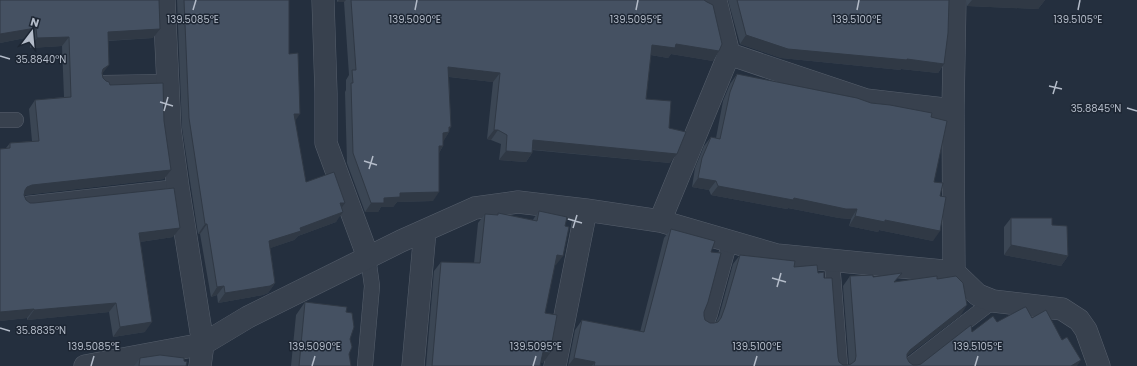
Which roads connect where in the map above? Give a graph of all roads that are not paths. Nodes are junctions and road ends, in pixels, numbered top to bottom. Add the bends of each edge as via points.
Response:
1 (164, 0) edge
2 (323, 0) edge
3 (706, 0) edge
4 (956, 0) edge
5 (729, 54) junction
6 (168, 82) junction
7 (104, 83) edge
8 (953, 110) junction
9 (0, 120) edge
10 (16, 120) dead end
11 (178, 187) junction
12 (26, 204) edge
13 (586, 210) junction
14 (660, 221) junction
15 (425, 231) junction
16 (730, 241) junction
17 (368, 257) junction
18 (832, 261) junction
19 (954, 272) junction
20 (993, 301) junction
21 (706, 324) edge
22 (203, 344) junction
23 (85, 366) edge
24 (200, 366) edge
25 (365, 366) edge
26 (413, 366) edge
27 (555, 366) edge
28 (840, 366) edge
29 (908, 366) edge
30 (1099, 366) edge

1 - 6 street
2 - 17 street via 326,143
3 - 5 street via 717,5
4 - 8 street
5 - 8 street via 866,100
5 - 14 street
6 - 7 lane
6 - 11 street via 170,129
8 - 19 street
9 - 10 lane
11 - 12 lane
11 - 22 street
13 - 14 street
13 - 15 street via 518,202 475,208
13 - 27 street
14 - 16 street
15 - 17 street
15 - 26 street
16 - 18 street via 777,256
16 - 21 lane
17 - 22 street via 248,317
17 - 25 lane via 372,286
18 - 19 street
18 - 28 lane
19 - 20 street via 978,295
20 - 29 lane
20 - 30 street via 1062,309 1079,320 1086,330
22 - 23 street
22 - 24 street

